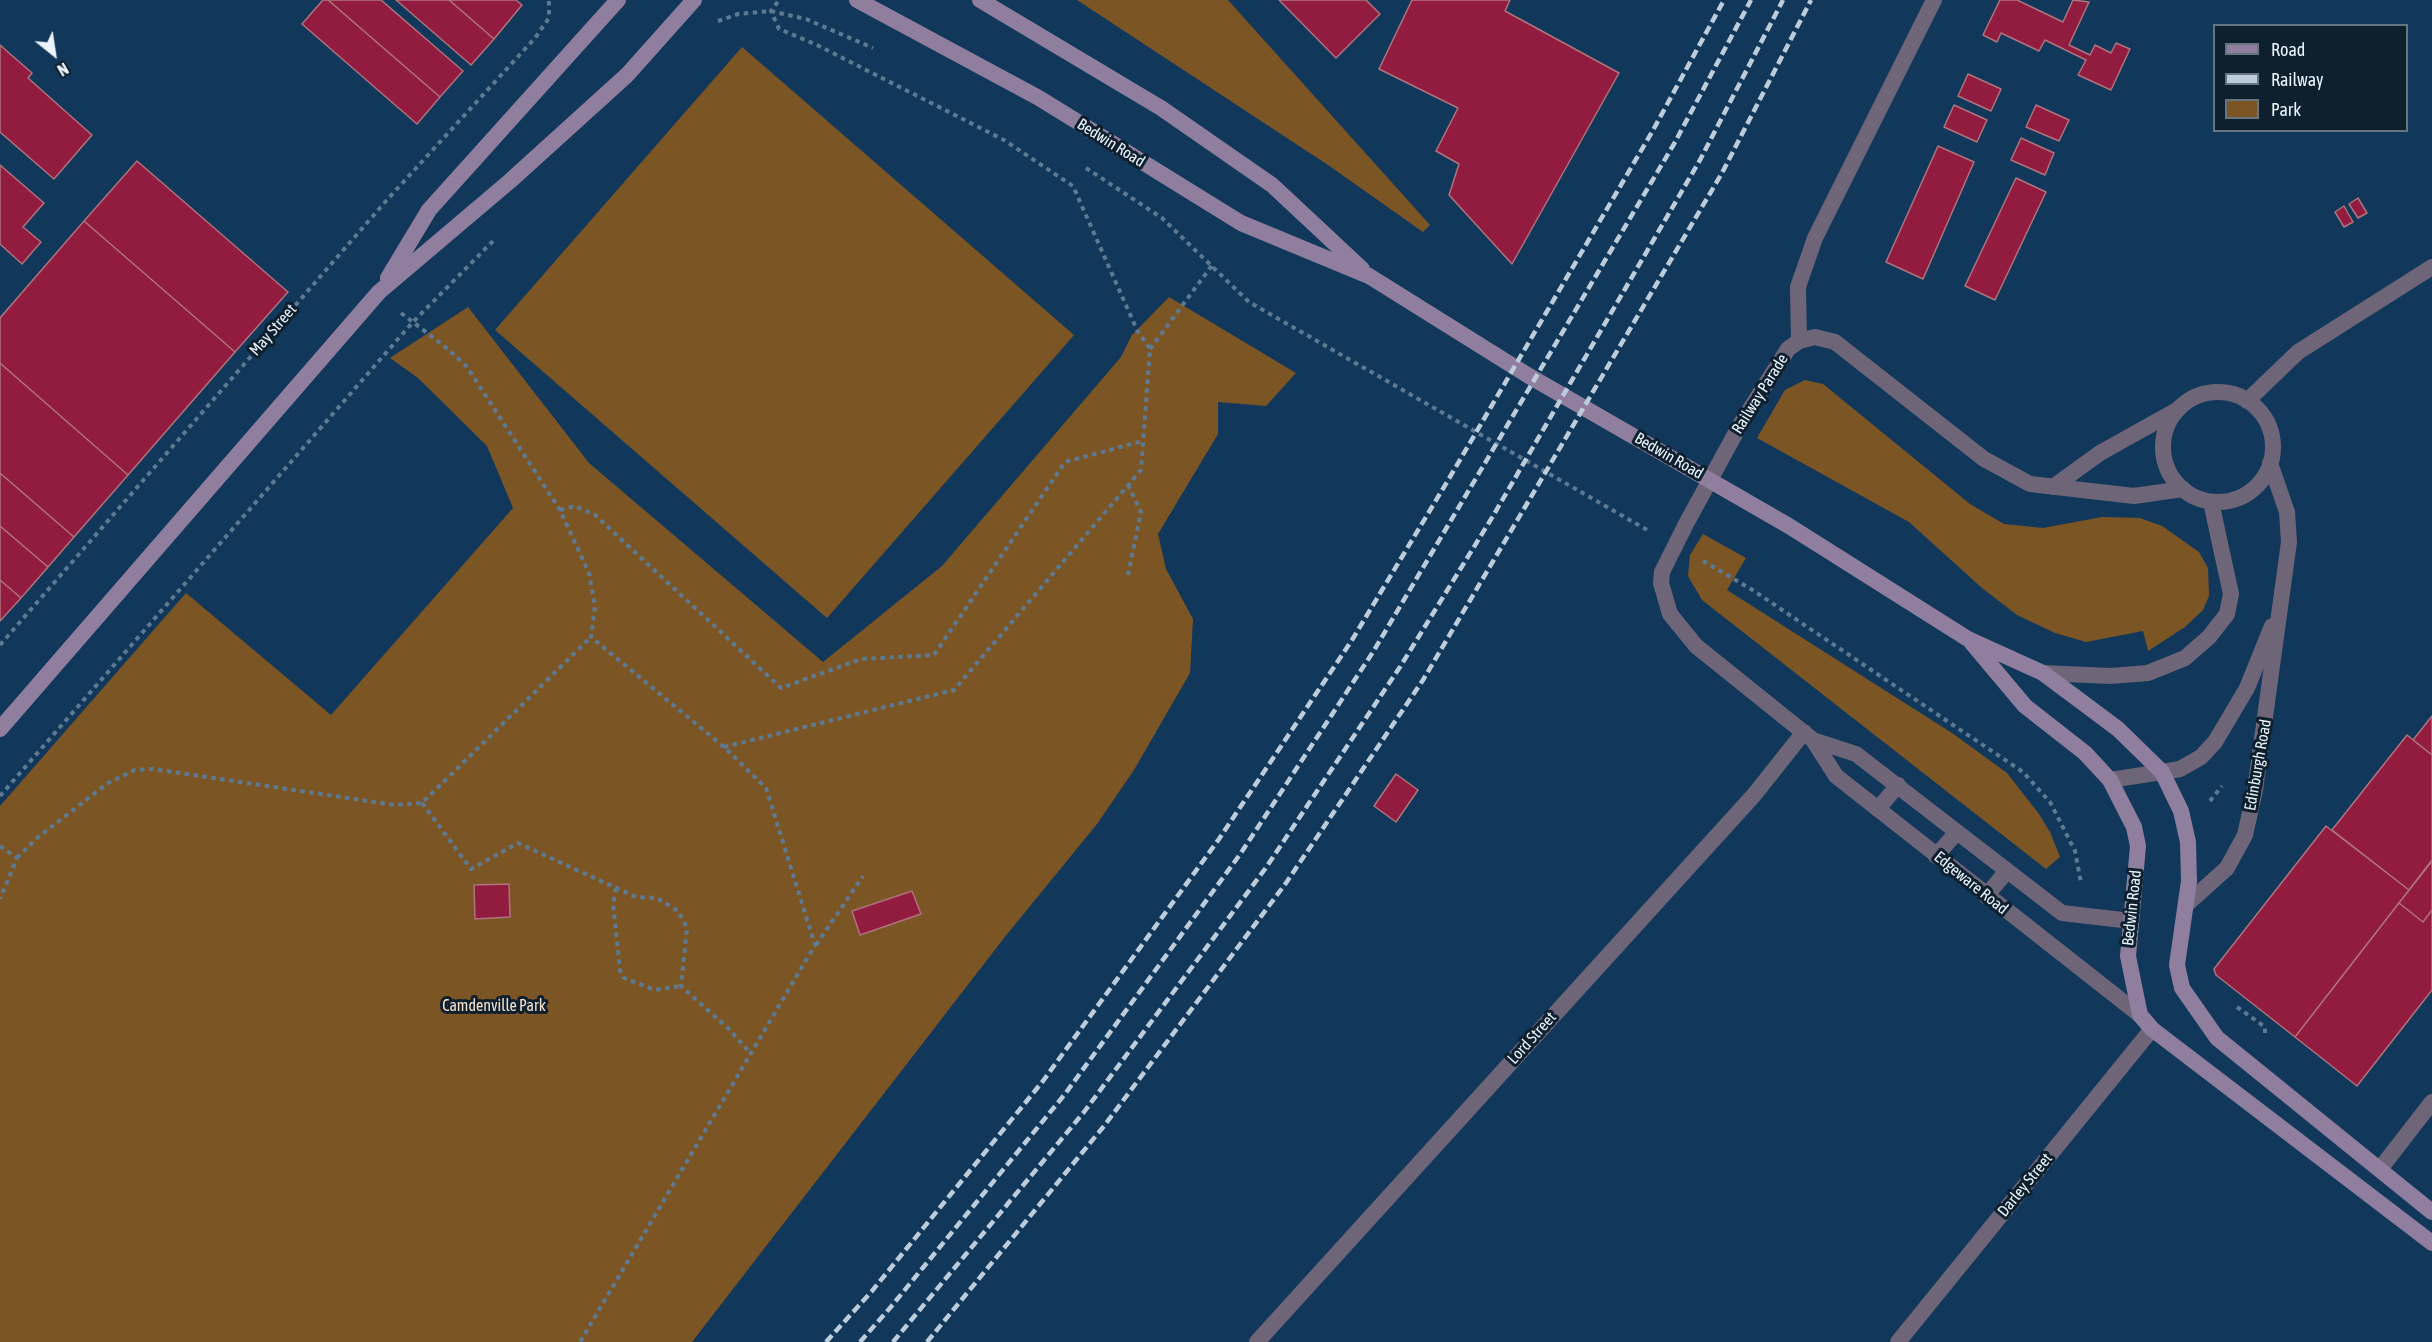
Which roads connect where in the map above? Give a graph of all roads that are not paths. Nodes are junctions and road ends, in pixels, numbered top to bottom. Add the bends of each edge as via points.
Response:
1 (618, 0) edge
2 (694, 0) edge
3 (857, 0) edge
4 (980, 0) edge
5 (1934, 0) edge
6 (2432, 267) edge
7 (1369, 276) junction
8 (379, 292) junction
9 (1799, 341) junction
10 (2247, 401) junction
11 (2177, 410) junction
12 (2270, 463) junction
13 (2053, 487) junction
14 (2183, 489) junction
15 (2211, 502) junction
16 (1663, 594) joint
17 (2279, 605) junction
18 (1968, 639) junction
19 (2043, 673) junction
20 (0, 729) edge
21 (1809, 736) junction
22 (2162, 772) junction
23 (2110, 780) junction
24 (1898, 785) junction
25 (1878, 809) junction
26 (1957, 832) junction
27 (1936, 856) junction
28 (2007, 871) junction
29 (1986, 896) junction
30 (2187, 904) junction
31 (2131, 921) junction
32 (2140, 1015) junction
33 (2152, 1029) junction
34 (2432, 1102) edge
35 (2380, 1169) junction
36 (2432, 1212) edge
37 (2432, 1244) edge
38 (1257, 1342) edge
39 (1898, 1342) edge

1 - 8 main road via 429,210
2 - 8 main road via 627,75
3 - 7 main road, Bedwin Road via 1039,98 1241,223
4 - 7 main road, Bedwin Road via 1161,108 1272,185
5 - 9 street via 1815,238 1798,286
6 - 10 street via 2298,352
7 - 18 main road, Bedwin Road via 1790,526
8 - 20 main road
9 - 13 street, Railway Parade via 1815,337 1835,342 1984,459 2030,484
9 - 16 street, Railway Parade via 1788,349 1740,425 1686,524 1662,572
10 - 11 street via 2223,392 2206,393
10 - 12 street via 2265,418 2271,432
11 - 13 street via 2100,453
11 - 14 street via 2167,425 2164,451 2171,476
12 - 15 street via 2262,480 2247,493
12 - 17 street, Edinburgh Road via 2287,512
13 - 14 street, Railway Parade via 2134,496
14 - 15 street
15 - 19 street via 2231,594 2227,614 2209,637 2184,658 2148,673
16 - 21 street, Edgeware Road via 1671,614 1696,646
17 - 22 street, Edinburgh Road via 2247,687 2214,742 2201,757 2180,769
17 - 30 street, Edinburgh Road via 2275,660 2245,835 2227,867
18 - 19 main road, Bedwin Road
18 - 23 main road, Bedwin Road via 2025,706 2085,753
19 - 22 main road, Bedwin Road via 2118,729
21 - 24 street, Edgeware Road via 1856,754
21 - 25 street, Edgeware Road via 1836,776
21 - 38 street, Lord Street
22 - 23 street, Edinburgh Road
22 - 30 main road, Bedwin Road via 2181,812 2188,842
23 - 31 main road, Bedwin Road via 2134,827 2138,846
24 - 25 street
24 - 26 street, Edgeware Road
25 - 27 street, Edgeware Road
26 - 27 street
26 - 28 street, Edgeware Road
27 - 29 street, Edgeware Road
28 - 29 street
28 - 31 street, Edgeware Road via 2062,913
29 - 32 street, Edgeware Road
30 - 35 main road, Bedwin Road via 2178,942 2182,988 2217,1038
31 - 32 main road, Bedwin Road via 2128,956
32 - 33 main road, Bedwin Road
33 - 37 main road, Bedwin Road
33 - 39 street, Darley Street
34 - 35 street
35 - 36 main road, Bedwin Road

